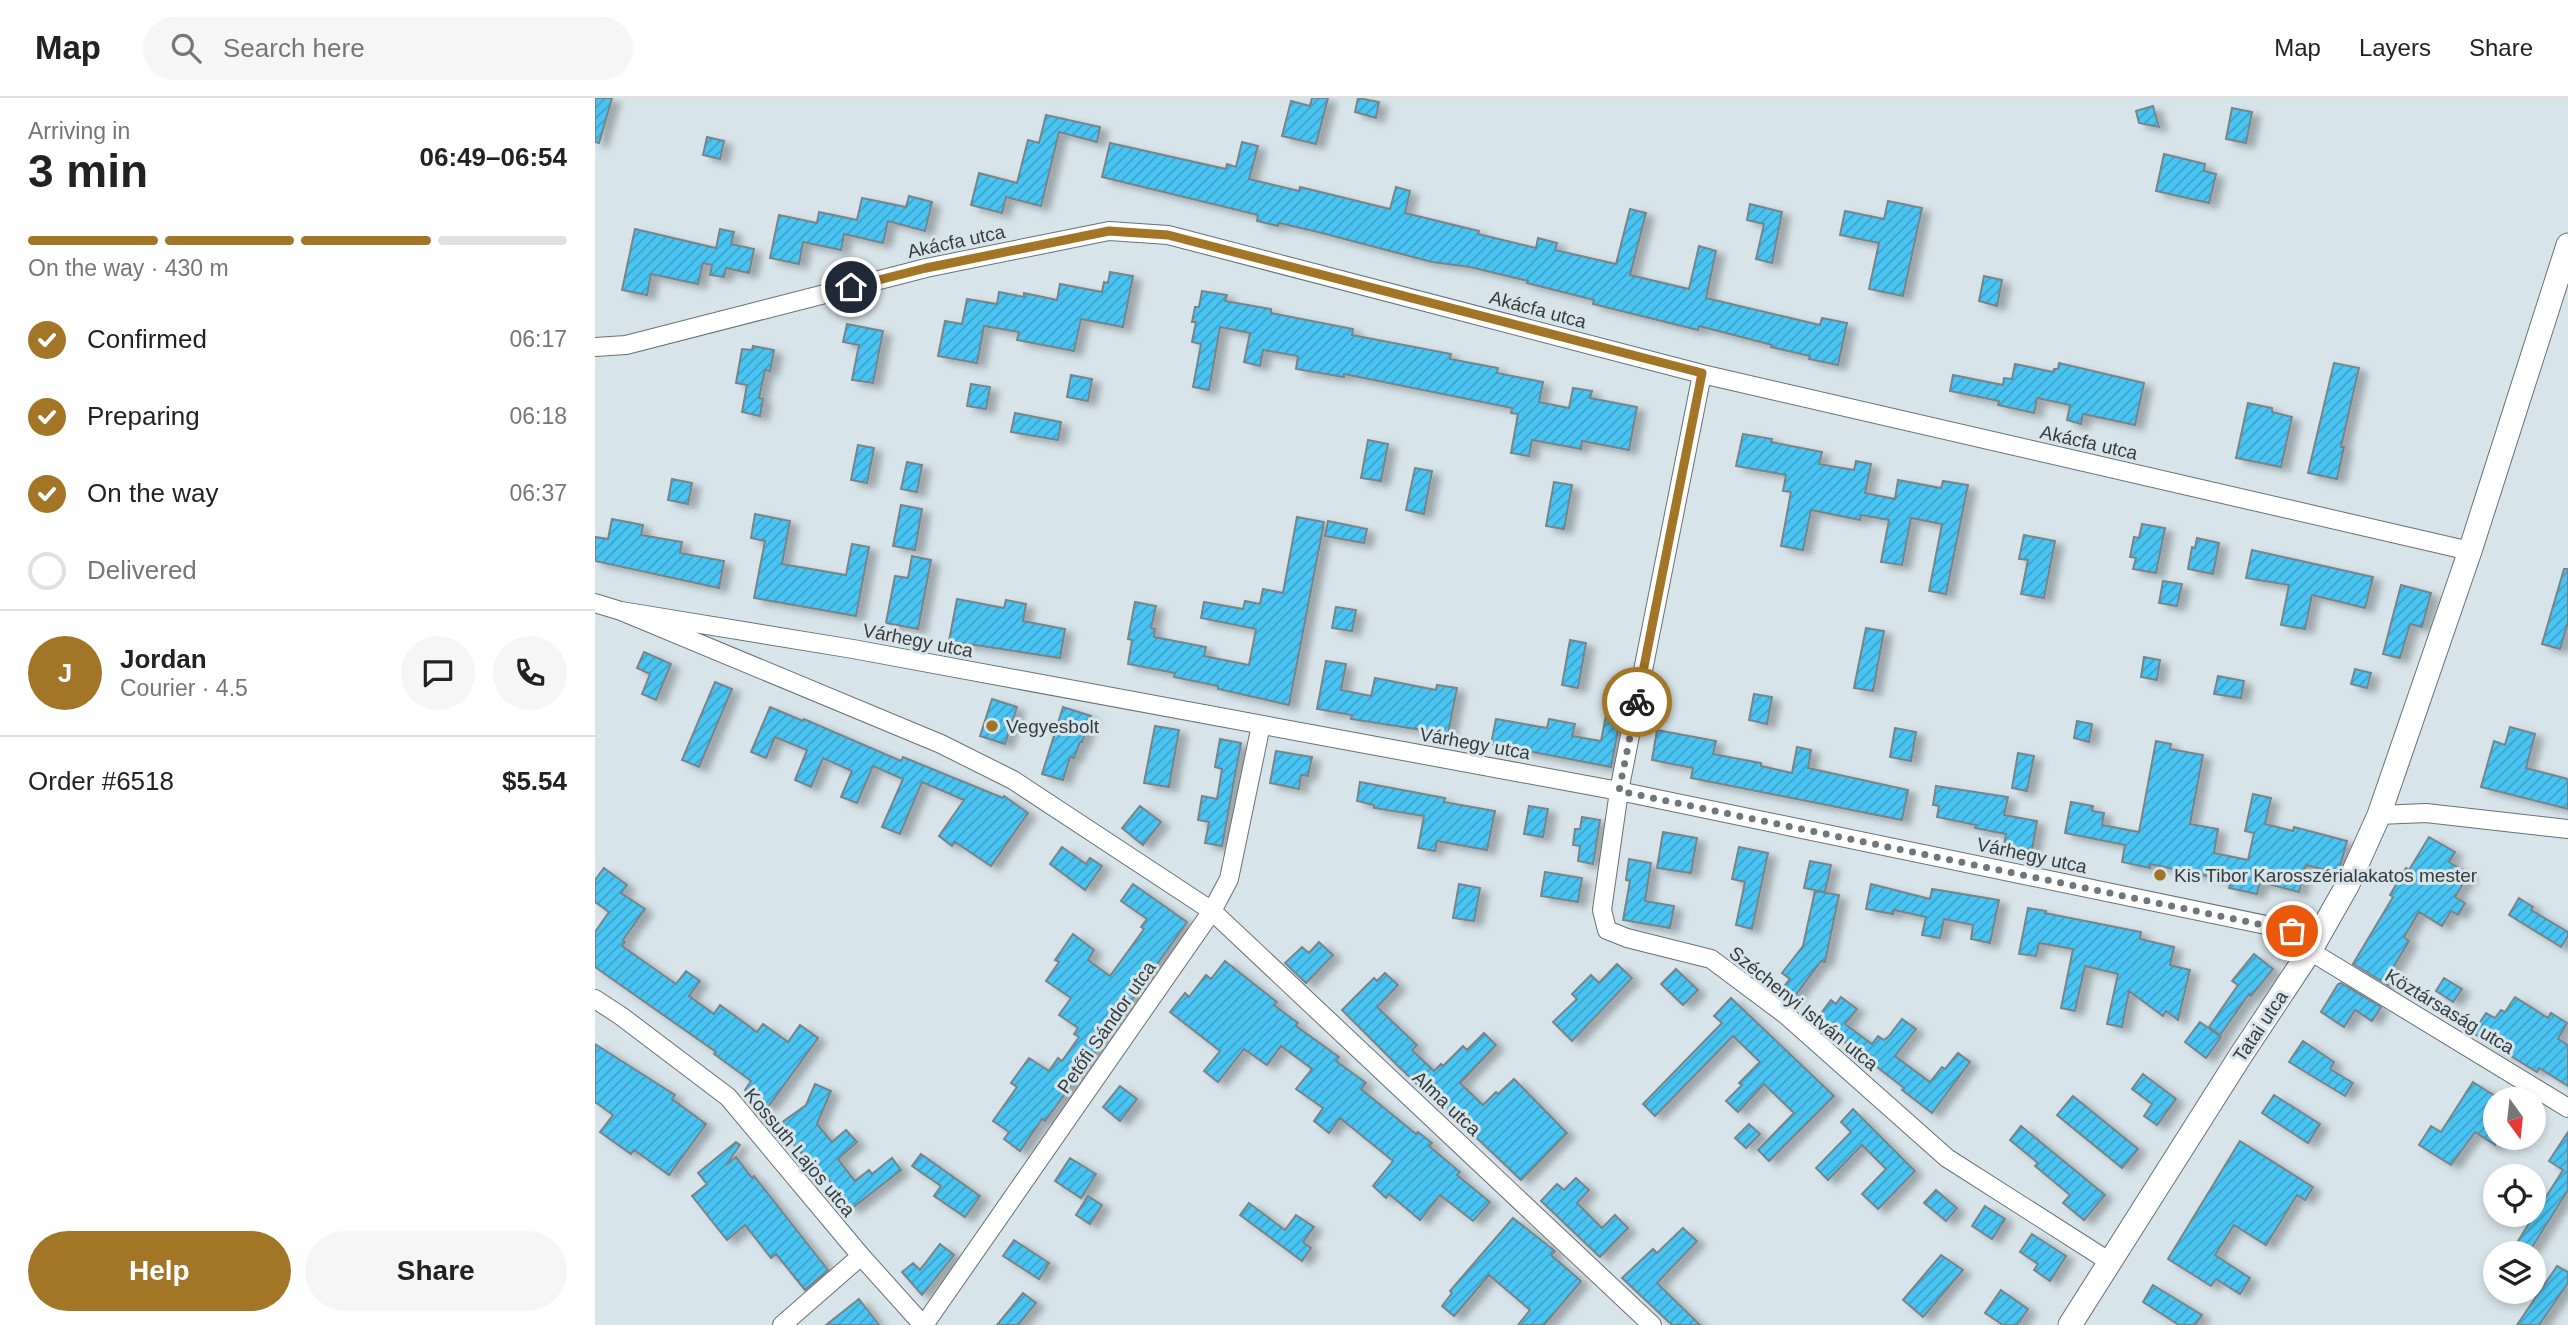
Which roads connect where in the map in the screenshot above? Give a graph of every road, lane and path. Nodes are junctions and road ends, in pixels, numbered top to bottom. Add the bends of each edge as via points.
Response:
1 (2568, 245) edge
2 (595, 348) edge
3 (1702, 373) junction
4 (2470, 551) junction
5 (595, 603) edge
6 (621, 611) junction
7 (1261, 725) junction
8 (1619, 791) junction
9 (2379, 815) junction
10 (2568, 829) edge
11 (1212, 911) junction
12 (2314, 944) junction
13 (595, 999) edge
14 (2568, 1108) edge
15 (861, 1256) junction
16 (2110, 1262) junction
17 (782, 1325) edge
18 (923, 1325) edge
19 (1652, 1325) edge
20 (2070, 1325) edge

1 - 4 street, Tatai utca
2 - 3 street, Akácfa utca via 626,345 926,268 1109,231 1168,235
3 - 4 street, Akácfa utca
3 - 8 street, Széchenyi István utca
4 - 9 street, Tatai utca
5 - 6 street, Várhegy utca
6 - 7 street, Várhegy utca
6 - 11 street, Várhegy utca via 941,744 1013,780
7 - 8 street, Várhegy utca
7 - 11 street, Petőfi Sándor utca via 1229,879
8 - 12 street, Várhegy utca
8 - 16 street, Széchenyi István utca via 1602,910 1607,930 1626,939 1711,959 1786,1015 1947,1158
9 - 10 street via 2426,813
9 - 12 street, Tatai utca
11 - 18 street, Petőfi Sándor utca
11 - 19 street, Alma utca
12 - 14 street, Köztársaság utca
12 - 16 street, Tatai utca
13 - 15 street, Kossuth Lajos utca via 728,1097
15 - 17 street
15 - 18 street, Kossuth Lajos utca
16 - 20 street, Tatai utca

